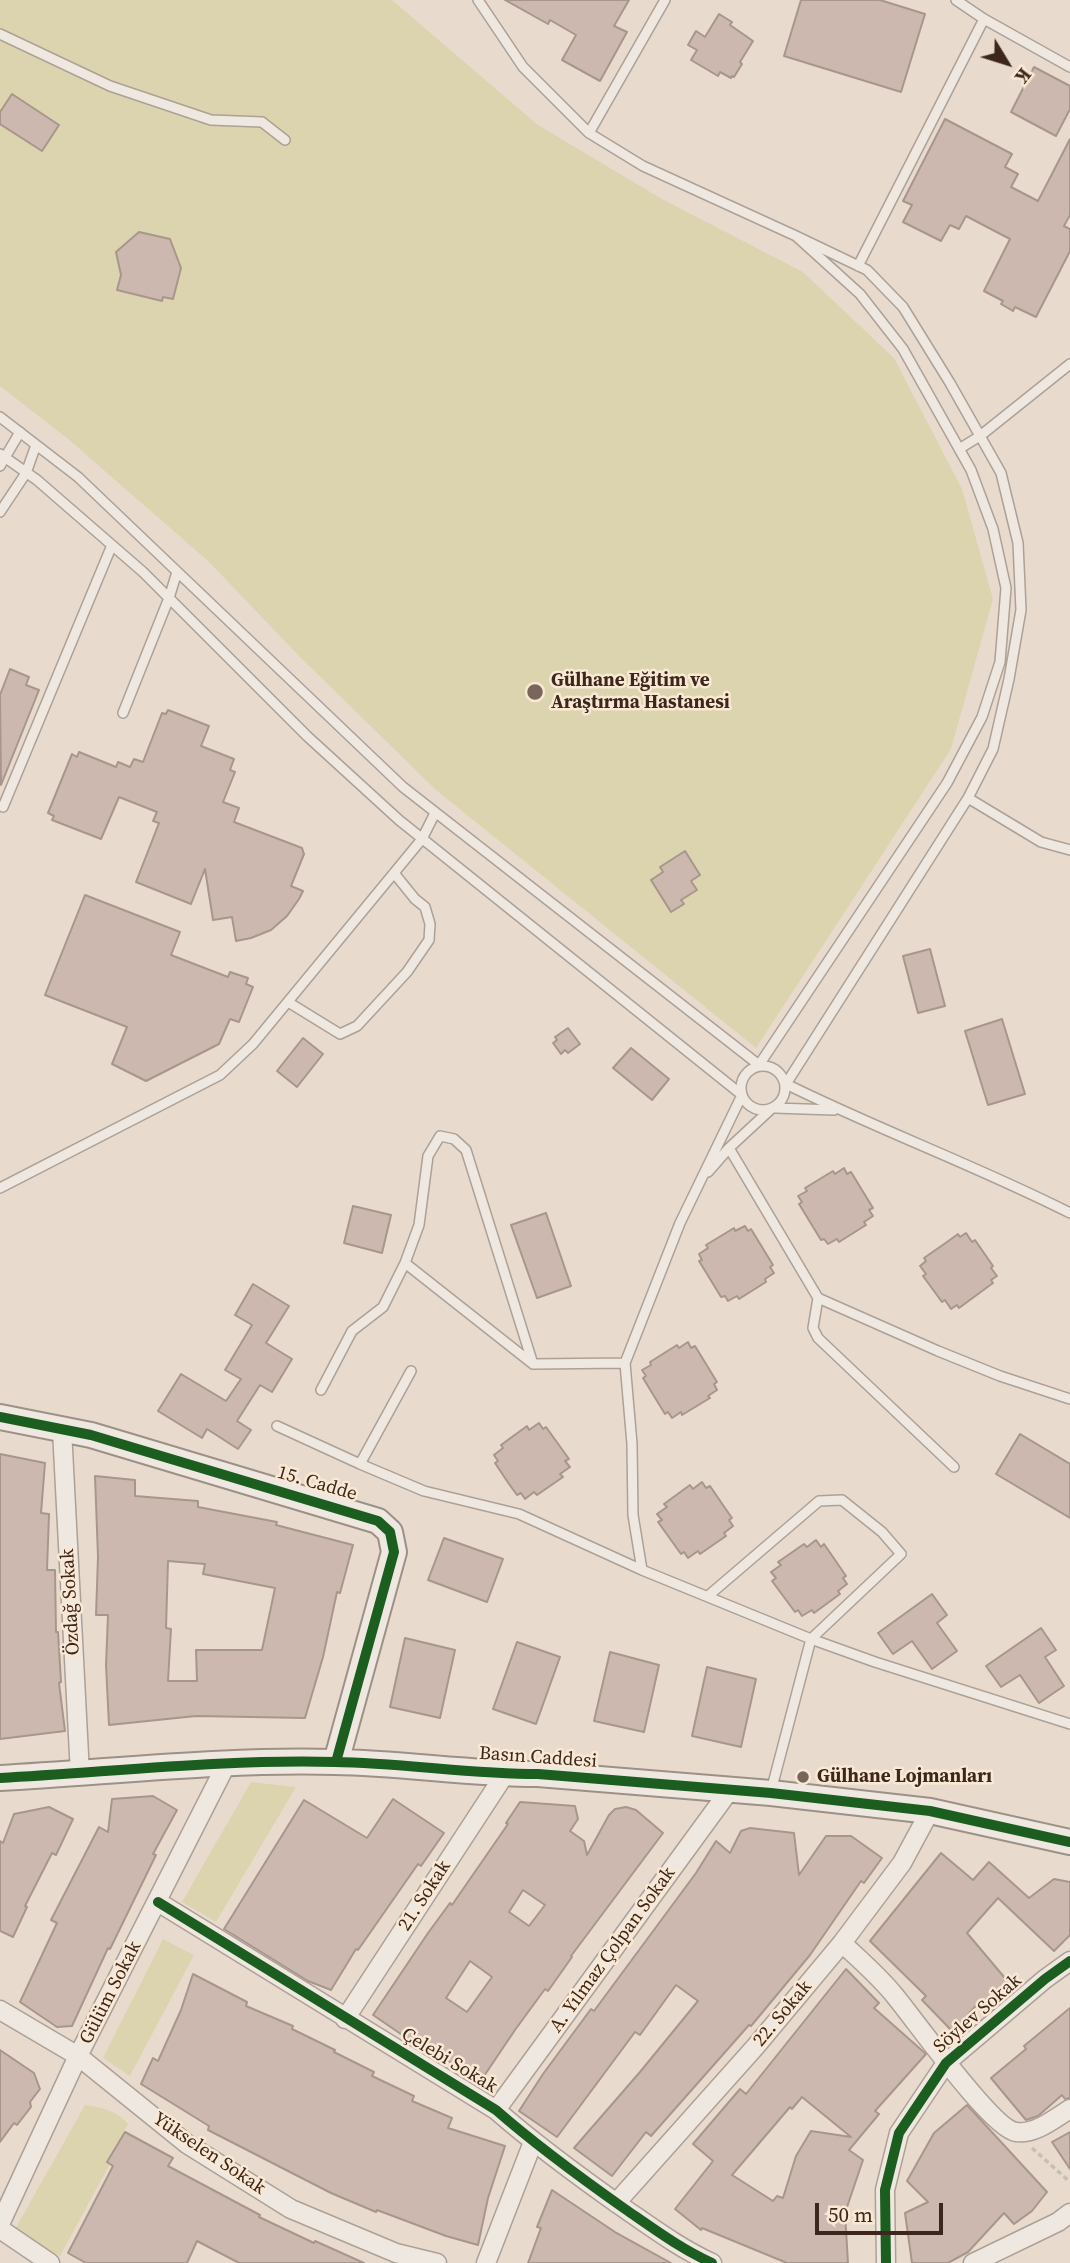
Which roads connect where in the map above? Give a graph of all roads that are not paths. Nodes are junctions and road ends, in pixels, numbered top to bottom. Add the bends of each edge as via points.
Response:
1 (478, 0) edge
2 (665, 0) edge
3 (956, 0) edge
4 (984, 19) junction
5 (0, 34) edge
6 (1070, 67) edge
7 (589, 133) junction
8 (285, 140) dead end
9 (796, 236) junction
10 (858, 266) junction
11 (1070, 364) edge
12 (0, 417) edge
13 (20, 432) junction
14 (980, 436) junction
15 (36, 445) junction
16 (959, 449) junction
17 (2, 459) edge
18 (26, 473) junction
19 (0, 512) edge
20 (112, 545) junction
21 (177, 572) junction
22 (169, 598) junction
23 (123, 713) dead end
24 (968, 798) junction
25 (3, 807) dead end
26 (435, 813) junction
27 (422, 839) junction
28 (1070, 850) edge
29 (394, 873) junction
30 (288, 1002) junction
31 (759, 1065) junction
32 (786, 1084) junction
33 (742, 1095) junction
34 (773, 1108) junction
35 (839, 1110) junction
36 (729, 1148) junction
37 (700, 1181) junction
38 (0, 1188) edge
39 (1070, 1213) edge
40 (405, 1264) junction
41 (818, 1298) junction
42 (625, 1363) junction
43 (533, 1364) junction
44 (411, 1371) dead end
45 (321, 1390) dead end
46 (1070, 1399) edge
47 (0, 1417) edge
48 (277, 1426) dead end
49 (62, 1430) junction
50 (360, 1464) junction
51 (954, 1467) dead end
52 (642, 1570) junction
53 (708, 1596) junction
54 (811, 1639) junction
55 (1070, 1724) edge
56 (336, 1762) junction
57 (227, 1763) junction
58 (80, 1774) junction
59 (505, 1774) junction
60 (0, 1779) edge
61 (729, 1791) junction
62 (771, 1793) junction
63 (930, 1811) junction
64 (1070, 1842) edge
65 (158, 1902) junction
66 (842, 1943) junction
67 (1070, 1961) edge
68 (0, 2010) edge
69 (345, 2019) junction
70 (78, 2056) junction
71 (946, 2063) junction
72 (1070, 2109) edge
73 (496, 2110) junction
74 (533, 2142) junction
75 (616, 2203) junction
76 (1070, 2213) edge
77 (0, 2226) edge
78 (50, 2263) edge
79 (437, 2263) edge
80 (486, 2263) edge
81 (712, 2263) edge
82 (886, 2263) edge
83 (973, 2263) edge

1 - 7 lane via 523,67
2 - 7 lane
3 - 4 lane
4 - 6 lane
4 - 10 lane
5 - 8 lane via 110,86 211,120 262,122
7 - 9 lane via 643,166
9 - 10 lane
9 - 16 lane via 860,294 903,349
10 - 14 lane via 903,307
11 - 14 lane
12 - 13 lane
13 - 15 lane
13 - 17 lane
14 - 16 lane
14 - 24 lane via 1001,473 1018,543 1021,610 993,749
15 - 18 lane
15 - 21 lane via 78,477
16 - 31 lane via 993,529 1006,588 1000,662 982,717 947,782
17 - 18 lane
18 - 19 lane
18 - 20 lane
20 - 22 lane
20 - 25 lane
21 - 22 lane
21 - 26 lane via 403,788
22 - 23 lane
22 - 27 lane via 307,736
24 - 28 lane via 1041,842
24 - 32 lane
26 - 27 lane
26 - 31 lane
27 - 29 lane
27 - 33 lane
29 - 30 lane
29 - 30 lane via 425,908 430,924 429,940 407,972 357,1026 341,1034
30 - 38 lane via 220,1075
31 - 32 lane via 773,1067
31 - 33 lane via 742,1079
32 - 34 lane via 783,1098
32 - 35 lane
33 - 34 lane via 758,1110
33 - 37 lane
34 - 35 lane
34 - 36 lane
35 - 39 lane
36 - 37 lane
36 - 41 lane
37 - 42 lane
40 - 43 lane
40 - 43 lane via 419,1225 428,1156 440,1136 454,1139 466,1150
40 - 45 lane via 383,1307 352,1331
41 - 46 lane via 938,1352
41 - 51 lane via 813,1328 818,1338
42 - 43 lane
42 - 52 lane via 633,1515
44 - 50 lane
47 - 49 street, 15. Cadde
48 - 50 lane
49 - 56 street, 15. Cadde via 369,1517 390,1532 394,1552
49 - 58 street, Özdağ Sokak
50 - 52 lane via 424,1491 519,1514
52 - 53 lane
53 - 54 lane
53 - 54 lane via 819,1501 842,1500 901,1554
54 - 55 lane
54 - 62 lane
56 - 57 street, Basın Caddesi
56 - 59 street, Basın Caddesi
57 - 58 street, Basın Caddesi
57 - 65 street, Gülüm Sokak
58 - 60 street, Basın Caddesi
59 - 61 street, Basın Caddesi
59 - 69 street, 21. Sokak
61 - 62 street, Basın Caddesi
61 - 73 street, A. Yılmaz Çolpan Sokak
62 - 63 street, Basın Caddesi
63 - 64 street, Basın Caddesi
63 - 66 street, 22. Sokak via 902,1863
65 - 69 street, Çelebi Sokak
65 - 70 street, Gülüm Sokak
66 - 71 street via 894,1994
66 - 75 street, 22. Sokak
67 - 71 street, Söylev Sokak
68 - 70 street, Yükselen Sokak
69 - 73 street, Çelebi Sokak
70 - 77 street, Gülüm Sokak
70 - 79 street, Yükselen Sokak via 187,2144 291,2209 396,2253
71 - 72 street via 1000,2124 1015,2132 1039,2127
71 - 82 street, Söylev Sokak via 899,2133 884,2190
73 - 74 street, Çelebi Sokak
74 - 75 street, Çelebi Sokak
74 - 80 street
75 - 81 street, Çelebi Sokak via 687,2252
76 - 83 street
77 - 78 street

